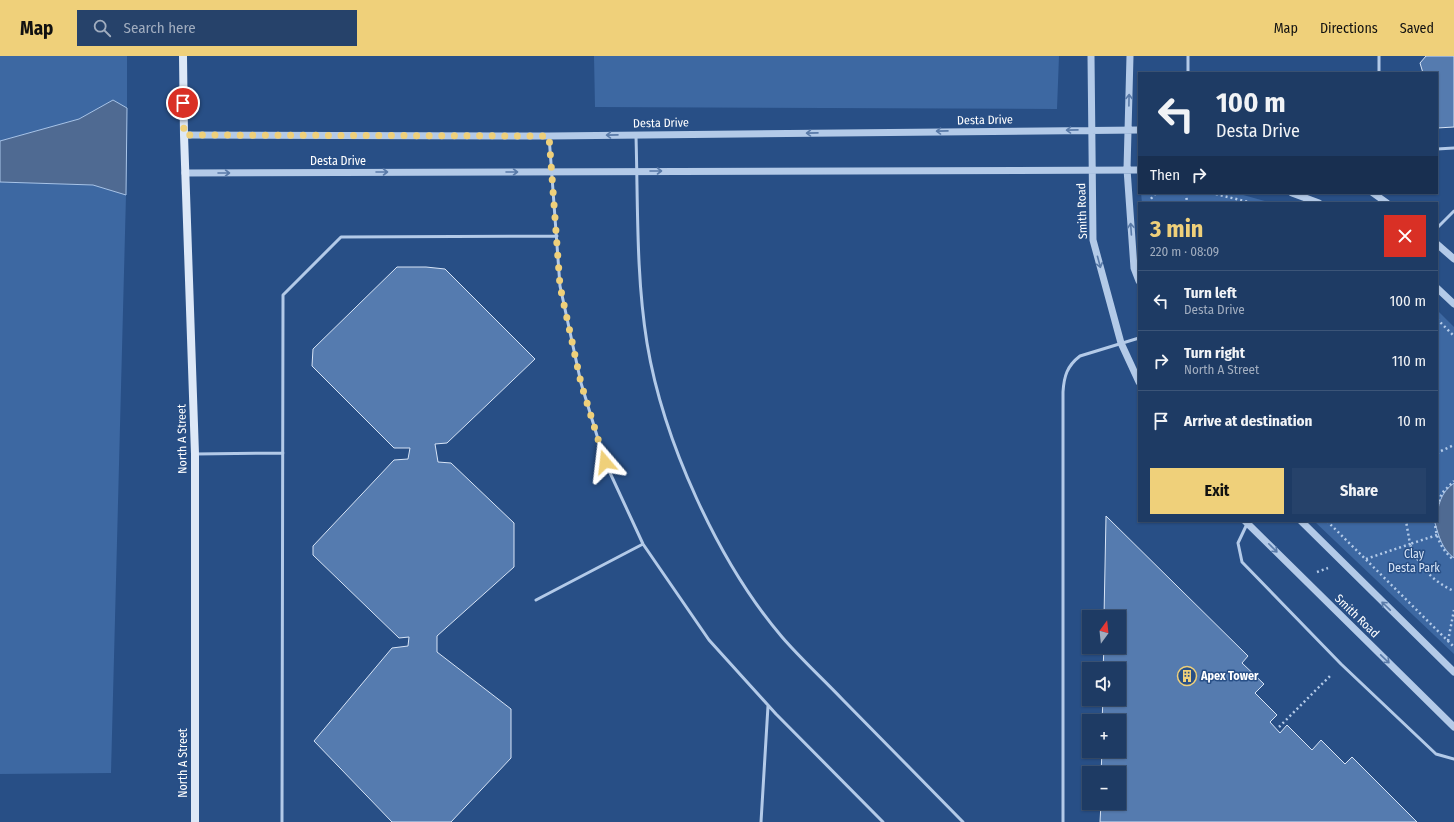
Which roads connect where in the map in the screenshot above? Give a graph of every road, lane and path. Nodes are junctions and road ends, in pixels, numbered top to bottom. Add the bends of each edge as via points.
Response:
1 (183, 56) edge
2 (1091, 56) edge
3 (1130, 56) edge
4 (1188, 56) edge
5 (1379, 56) edge
6 (1188, 72) edge
7 (1379, 72) edge
8 (1128, 129) junction
9 (1092, 130) junction
10 (1138, 130) edge
11 (636, 134) junction
12 (184, 135) junction
13 (549, 136) junction
14 (1454, 148) edge
15 (1438, 149) edge
16 (1092, 170) junction
17 (1127, 170) junction
18 (1138, 170) edge
19 (552, 171) junction
20 (637, 171) junction
21 (185, 173) junction
22 (1155, 194) edge
23 (1215, 194) edge
24 (1295, 194) edge
25 (1374, 194) edge
26 (1149, 202) edge
27 (1249, 202) edge
28 (1315, 202) edge
29 (1386, 202) edge
30 (1454, 211) edge
31 (1438, 227) edge
32 (557, 236) junction
33 (1438, 245) edge
34 (1454, 259) edge
35 (1138, 278) edge
36 (1438, 289) edge
37 (1454, 304) edge
38 (1438, 320) edge
39 (1454, 336) edge
40 (1138, 338) edge
41 (1121, 343) junction
42 (1138, 380) edge
43 (1454, 445) edge
44 (283, 453) junction
45 (1438, 453) edge
46 (195, 454) junction
47 (1454, 481) edge
48 (1438, 503) edge
49 (1247, 522) edge
50 (1302, 522) edge
51 (1328, 522) edge
52 (1435, 522) edge
53 (1437, 535) junction
54 (643, 544) junction
55 (1454, 560) edge
56 (1454, 592) edge
57 (536, 600) dead end
58 (1454, 647) edge
59 (1341, 664) junction
60 (1454, 672) edge
61 (768, 706) junction
62 (1280, 727) dead end
63 (1454, 727) edge
64 (1454, 759) edge
65 (195, 822) edge
66 (282, 822) edge
67 (761, 822) edge
68 (883, 822) edge
69 (963, 822) edge
70 (1063, 822) edge

1 - 12 main road, North A Street
2 - 9 street, Smith Road
8 -> 3 street
4 - 6 lane
5 - 7 lane
8 - 9 street, Desta Drive
8 - 10 street, Desta Drive
8 - 17 street
9 -> 11 street, Desta Drive
9 - 16 street, Smith Road
11 -> 13 street, Desta Drive
11 - 20 lane
12 - 13 street, Desta Drive
12 - 21 main road, North A Street
13 - 19 lane
14 - 15 lane
16 - 17 street, Desta Drive
20 -> 16 street, Desta Drive
16 -> 41 street, Smith Road via 1093,240
17 - 18 street, Desta Drive
35 -> 17 street via 1134,268
19 - 20 street, Desta Drive
21 -> 19 street, Desta Drive
19 - 32 lane
20 - 69 lane via 640,283 652,370 678,452 712,530 742,583 782,637
21 - 46 main road, North A Street
22 - 26 path
23 - 27 path
24 - 28 street
25 - 29 street
30 - 31 lane
32 - 44 lane via 340,237 283,296
32 - 54 lane via 560,286 581,383 605,462
33 - 34 street
36 - 37 street
38 - 39 path
40 - 41 lane
41 - 42 street, Smith Road
41 - 70 lane via 1080,356 1068,369 1064,378
43 - 45 path
44 - 46 lane
44 - 66 lane
46 - 65 main road, North A Street
47 - 48 path via 1442,493
49 - 59 lane via 1238,544 1242,562
49 -> 63 street, Smith Road
60 -> 50 street
51 - 58 path
52 - 53 path
53 - 55 path via 1441,546
53 - 56 path via 1410,544 1418,561 1429,575
54 - 57 lane
54 - 61 lane via 709,640
59 - 62 path
59 - 64 lane via 1436,754
61 - 67 lane
61 - 68 lane

